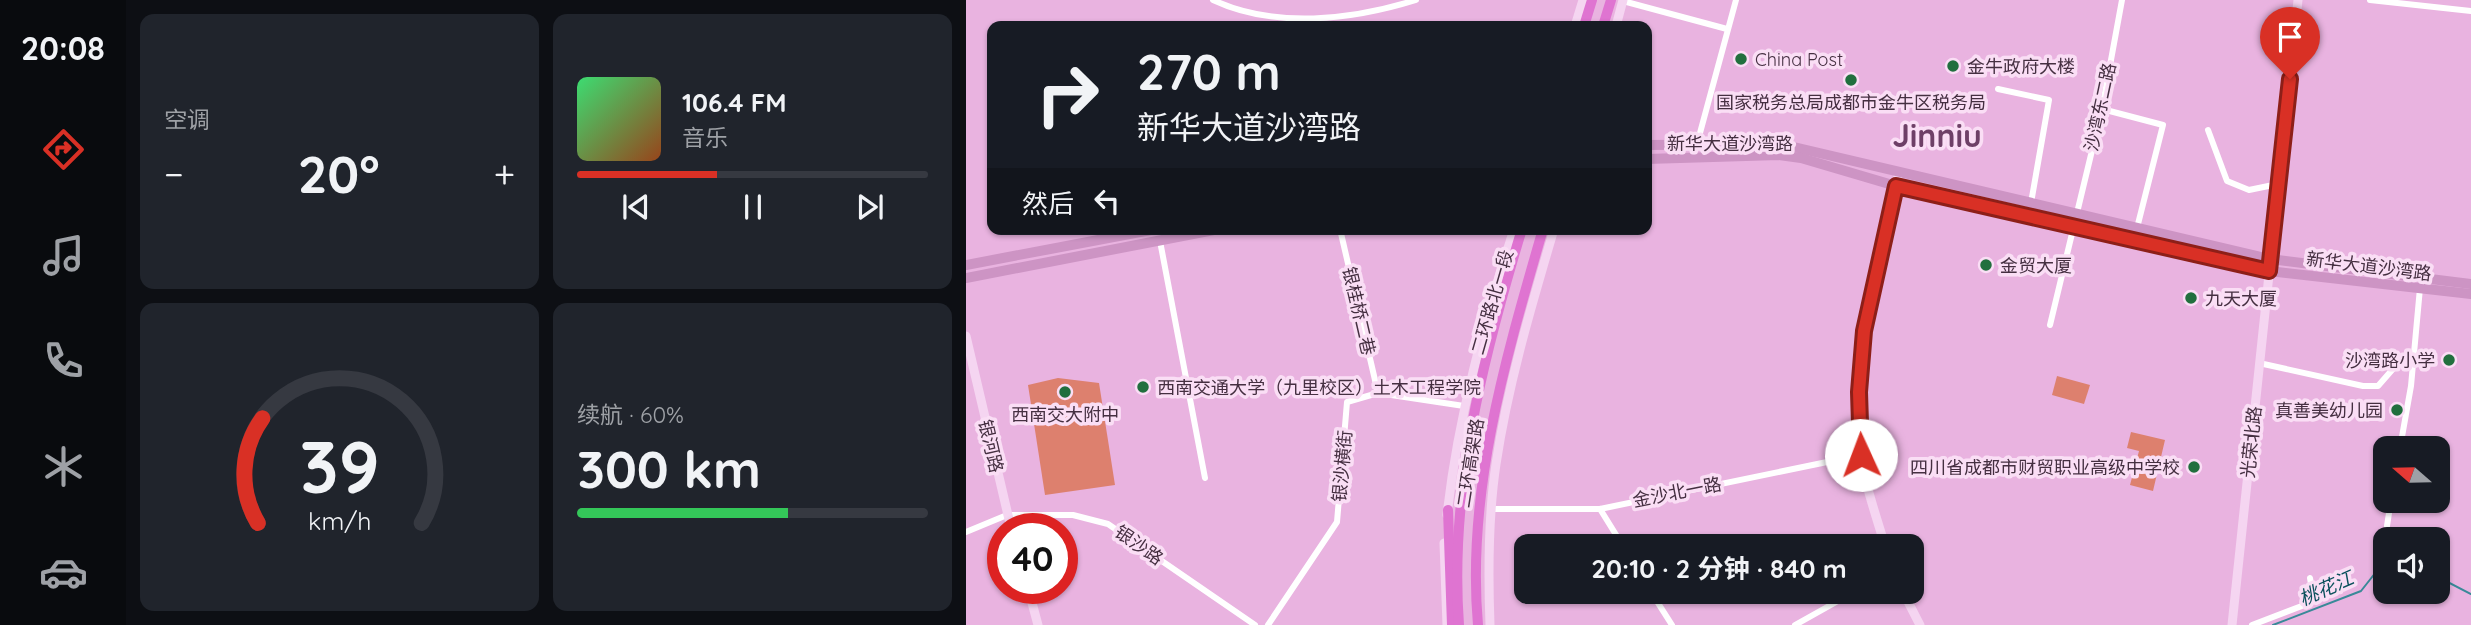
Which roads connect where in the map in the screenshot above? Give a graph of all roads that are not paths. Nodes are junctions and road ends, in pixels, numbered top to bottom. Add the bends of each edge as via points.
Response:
1 (1213, 0) edge
2 (1416, 0) edge
3 (1583, 0) edge
4 (1592, 0) edge
5 (1611, 0) edge
6 (1623, 0) edge
7 (1736, 0) edge
8 (2122, 0) edge
9 (2298, 0) edge
10 (2370, 0) edge
11 (2471, 11) edge
12 (1577, 21) edge
13 (1586, 21) edge
14 (1605, 21) edge
15 (1617, 21) edge
16 (1727, 29) junction
17 (1998, 89) dead end
18 (2102, 109) junction
19 (2208, 130) dead end
20 (1697, 144) junction
21 (1652, 145) edge
22 (1652, 159) edge
23 (1899, 172) junction
24 (2278, 184) junction
25 (1896, 186) junction
26 (2031, 203) junction
27 (2075, 214) junction
28 (2073, 227) junction
29 (2137, 228) junction
30 (1124, 235) edge
31 (1190, 235) edge
32 (1341, 235) edge
33 (1512, 235) edge
34 (1520, 235) edge
35 (1541, 235) edge
36 (1553, 235) edge
37 (1160, 241) junction
38 (966, 265) edge
39 (2270, 265) junction
40 (966, 278) edge
41 (2471, 284) edge
42 (2420, 288) junction
43 (2471, 294) edge
44 (2050, 325) dead end
45 (966, 336) edge
46 (2414, 352) junction
47 (2259, 363) junction
48 (1378, 393) junction
49 (1464, 406) junction
50 (2402, 436) edge
51 (1861, 455) junction
52 (1205, 478) dead end
53 (1491, 509) junction
54 (1600, 509) junction
55 (1448, 510) junction
56 (1007, 513) edge
57 (2389, 513) edge
58 (1078, 516) edge
59 (987, 523) edge
60 (2387, 526) dead end
61 (966, 532) edge
62 (1616, 534) edge
63 (1882, 534) edge
64 (2310, 578) dead end
65 (1032, 604) edge
66 (1659, 604) edge
67 (1833, 604) edge
68 (1909, 604) edge
69 (1038, 625) edge
70 (1255, 625) edge
71 (1268, 625) edge
72 (1447, 625) edge
73 (1452, 625) edge
74 (1459, 625) edge
75 (1478, 625) edge
76 (1489, 625) edge
77 (1672, 625) edge
78 (1795, 625) edge
79 (1920, 625) edge
80 (2232, 625) edge
81 (2252, 625) edge

1 - 2 street via 1254,15 1301,20
3 - 12 street
4 - 13 highway
5 - 14 highway
6 - 15 street
6 - 16 street
7 - 16 street
8 - 18 street, 沙湾东二路
9 - 24 street, 光荣北路
10 - 11 street
16 - 20 street
17 - 26 street via 2049,100
18 - 27 street, 沙湾东二路
18 - 29 street via 2163,125
19 - 24 street via 2227,181 2249,190
20 - 21 main road, 新华大道沙湾路
20 - 23 main road, 新华大道沙湾路 via 1781,144
22 - 25 main road, 新华大道沙湾路 via 1779,155
23 - 25 street
23 - 26 main road, 新华大道沙湾路
24 - 39 street, 光荣北路
25 - 28 main road, 新华大道沙湾路
25 - 51 street via 1864,331 1859,392
26 - 27 main road, 新华大道沙湾路
27 - 28 street, 沙湾东二路
27 - 29 main road, 新华大道沙湾路
28 - 39 main road, 新华大道沙湾路
28 - 44 street, 沙湾东二路
29 - 39 main road, 新华大道沙湾路
30 - 38 main road
31 - 37 main road
32 - 48 street, 银桂桥二巷
33 - 49 street, 二环路北一段
34 - 74 highway, 二环高架路 via 1498,308 1469,442 1457,560
35 - 75 highway, 二环高架路 via 1488,446 1479,523
36 - 53 street via 1520,347
37 - 40 main road
37 - 52 street
39 - 41 main road, 新华大道沙湾路
39 - 42 main road, 新华大道沙湾路
39 - 47 street, 光荣北路
42 - 43 main road, 新华大道沙湾路
42 - 46 street
45 - 56 street, 银河路
46 - 47 street via 2378,386
46 - 50 street
47 - 80 street, 光荣北路
48 - 49 street
48 - 71 street, 银沙横街 via 1348,402 1337,523
49 - 55 street, 二环路北一段
51 - 54 street, 金沙北一路
51 - 63 street
53 - 54 street, 金沙北一路
53 - 76 street
54 - 62 street
55 - 72 street, 二环路北一段 via 1444,543
55 - 73 highway
57 - 60 street
58 - 70 street, 银沙路 via 1108,524
59 - 61 street
64 - 81 street via 2307,604
65 - 69 street
66 - 77 street
67 - 78 street
68 - 79 street

